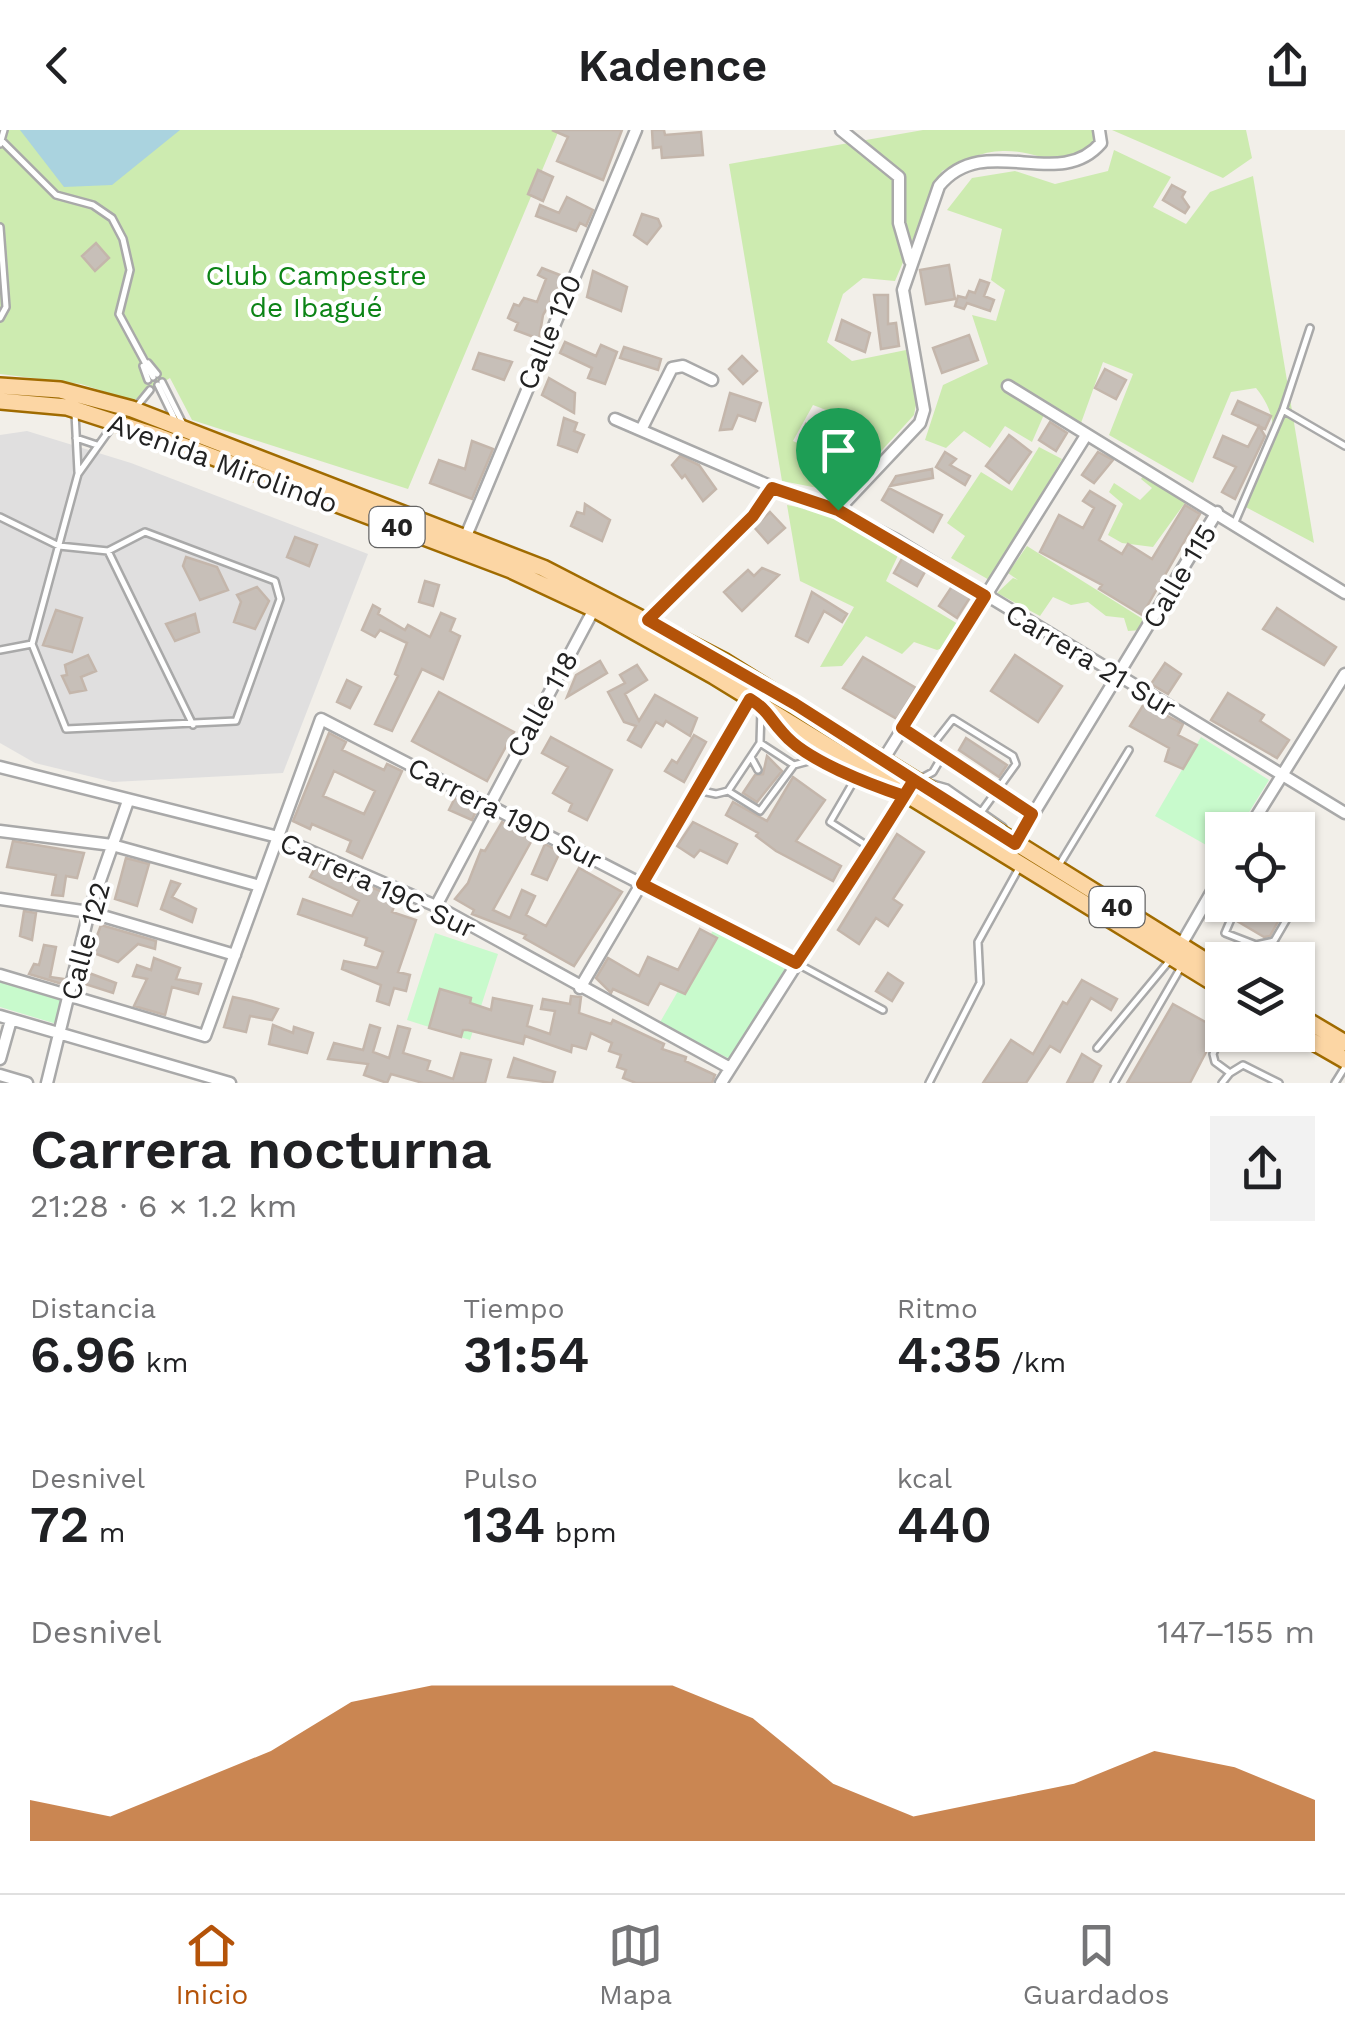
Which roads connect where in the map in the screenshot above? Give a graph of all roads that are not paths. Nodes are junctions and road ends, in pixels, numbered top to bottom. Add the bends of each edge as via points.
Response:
1 (4, 130) edge
2 (636, 130) edge
3 (841, 130) edge
4 (1099, 130) edge
5 (0, 141) edge
6 (0, 227) edge
7 (910, 261) junction
8 (0, 318) edge
9 (1310, 328) dead end
10 (153, 377) dead end
11 (712, 380) dead end
12 (0, 386) edge
13 (1008, 386) dead end
14 (166, 400) junction
15 (0, 401) edge
16 (75, 410) junction
17 (132, 410) junction
18 (1283, 410) junction
19 (615, 419) dead end
20 (115, 422) junction
21 (182, 428) junction
22 (642, 430) junction
23 (1085, 436) junction
24 (76, 438) junction
25 (97, 445) junction
26 (1345, 446) edge
27 (78, 474) junction
28 (772, 488) junction
29 (838, 510) junction
30 (1217, 512) junction
31 (0, 517) edge
32 (1235, 522) junction
33 (466, 536) junction
34 (59, 546) junction
35 (108, 551) junction
36 (1345, 593) edge
37 (985, 596) junction
38 (594, 610) junction
39 (648, 620) junction
40 (32, 644) junction
41 (0, 650) edge
42 (1345, 674) edge
43 (1118, 678) junction
44 (761, 706) junction
45 (194, 725) junction
46 (902, 728) junction
47 (760, 743) junction
48 (931, 747) junction
49 (1129, 750) dead end
50 (943, 755) junction
51 (751, 756) junction
52 (820, 758) junction
53 (883, 760) junction
54 (794, 765) junction
55 (0, 767) edge
56 (758, 770) dead end
57 (1280, 775) junction
58 (855, 779) junction
59 (772, 780) dead end
60 (783, 780) junction
61 (914, 780) junction
62 (697, 790) junction
63 (728, 791) junction
64 (997, 792) junction
65 (904, 796) junction
66 (128, 802) junction
67 (489, 803) junction
68 (982, 811) junction
69 (1258, 812) edge
70 (1345, 813) edge
71 (1032, 814) junction
72 (0, 832) edge
73 (278, 837) junction
74 (1014, 843) junction
75 (112, 845) junction
76 (872, 848) junction
77 (1020, 865) junction
78 (1056, 869) junction
79 (642, 884) junction
80 (260, 886) junction
81 (0, 899) edge
82 (436, 906) junction
83 (1205, 906) edge
84 (89, 912) junction
85 (1230, 922) edge
86 (1246, 942) edge
87 (235, 954) junction
88 (1178, 956) junction
89 (796, 963) junction
90 (1205, 965) edge
91 (0, 975) edge
92 (1205, 976) edge
93 (580, 988) junction
94 (70, 996) junction
95 (883, 1010) dead end
96 (6, 1018) edge
97 (1315, 1024) edge
98 (60, 1035) junction
99 (1344, 1039) edge
100 (1315, 1044) edge
101 (1097, 1048) dead end
102 (1215, 1052) edge
103 (0, 1059) edge
104 (1345, 1064) edge
105 (730, 1068) junction
106 (1230, 1073) junction
107 (0, 1075) edge
108 (27, 1083) edge
109 (47, 1083) edge
110 (230, 1083) edge
111 (721, 1083) edge
112 (929, 1083) edge
113 (1114, 1083) edge
114 (1222, 1083) edge
115 (1278, 1083) edge
116 (1336, 1083) edge

1 - 5 lane
2 - 33 street, Calle 120
3 - 7 street via 898,177 902,246
4 - 7 street via 1101,144 1082,161 1001,156 948,174
5 - 10 lane via 56,195 112,218 130,270 118,314
6 - 8 lane via 6,307
7 - 29 street via 904,307 924,394 920,423
9 - 18 lane
11 - 22 street via 683,366 672,368
12 - 17 main road, Avenida Mirolindo / 40 via 60,390
13 - 23 street
14 - 17 lane via 149,394
14 - 21 lane
14 - 21 lane via 160,384
15 - 16 main road, Avenida Mirolindo / 40
16 - 20 main road, Avenida Mirolindo / 40
16 - 24 lane
17 - 21 main road, Avenida Mirolindo / 40
18 - 26 lane
18 - 32 lane
19 - 22 street, Carrera 21 Sur
20 - 25 lane
20 - 38 main road, Avenida Mirolindo / 40 via 478,557
21 - 33 main road, Avenida Mirolindo / 40
22 - 28 street, Carrera 21 Sur
23 - 30 street
23 - 37 street
24 - 25 lane
24 - 27 lane
25 - 27 lane
27 - 34 lane
28 - 29 street, Carrera 21 Sur
28 - 39 street via 753,516
29 - 37 street, Carrera 21 Sur
30 - 32 street
30 - 43 street, Calle 115
31 - 34 lane
32 - 36 street
33 - 39 main road, Avenida Mirolindo / 40
34 - 35 lane
34 - 40 lane
35 - 45 lane
35 - 45 lane via 145,532 275,581 280,599 236,721
37 - 43 street, Carrera 21 Sur
37 - 46 street
38 - 44 main road, Avenida Mirolindo / 40
38 - 67 street, Calle 118
39 - 53 main road, Avenida Mirolindo / 40
40 - 41 lane
40 - 45 lane via 66,730
42 - 57 street
43 - 57 street, Carrera 21 Sur
43 - 71 street, Calle 115
44 - 47 lane
44 - 52 lane via 784,735
44 - 62 street
44 - 65 main road, Avenida Mirolindo / 40
46 - 48 lane
46 - 53 street
47 - 51 lane
47 - 54 lane
48 - 50 lane
48 - 64 lane via 953,719 1014,756 1016,764
49 - 78 lane
50 - 61 lane via 933,772
50 - 64 lane
51 - 56 lane
51 - 63 lane
52 - 54 lane
52 - 58 lane
53 - 61 main road, Avenida Mirolindo / 40
54 - 60 lane
55 - 66 street, Carrera 19C Sur
57 - 69 street
57 - 70 street, Carrera 21 Sur
58 - 65 lane
58 - 76 lane via 830,822
59 - 60 lane
60 - 63 lane via 760,810
61 - 65 street
61 - 68 lane via 947,788
61 - 74 main road, Avenida Mirolindo / 40
62 - 63 lane
62 - 79 street
64 - 68 lane
64 - 71 lane
65 - 76 street
65 - 77 main road, Avenida Mirolindo / 40
66 - 73 street, Carrera 19C Sur
66 - 75 street, Calle 122
67 - 73 street, Carrera 19D Sur via 321,719
67 - 79 street, Carrera 19D Sur
67 - 82 street, Calle 118
68 - 74 lane
71 - 74 street, Calle 115
72 - 75 street
73 - 80 street
73 - 82 street, Carrera 19C Sur
74 - 78 main road, Avenida Mirolindo / 40
75 - 80 street
75 - 84 street, Calle 122
76 - 89 street
77 - 88 main road, Avenida Mirolindo / 40
77 - 112 lane via 978,942 980,983
78 - 88 main road, Avenida Mirolindo / 40
79 - 89 street, Carrera 19D Sur
79 - 93 street
80 - 87 street
81 - 84 street
82 - 93 street, Carrera 19C Sur
83 - 88 street
84 - 87 street
84 - 94 street, Calle 122
85 - 86 lane via 1225,934
87 - 94 street via 205,1036
88 - 90 main road, Avenida Mirolindo / 40
88 - 92 main road, Avenida Mirolindo / 40
88 - 101 lane
88 - 113 lane
89 - 95 lane
89 - 105 street
91 - 94 street
93 - 105 street, Carrera 19C Sur
94 - 98 street, Calle 122
96 - 98 street
96 - 103 street
97 - 99 main road
98 - 109 street, Calle 122
98 - 110 street
100 - 104 main road
102 - 106 lane via 1213,1058
104 - 116 lane
105 - 111 street
106 - 114 lane
106 - 115 lane via 1242,1064
107 - 108 street

